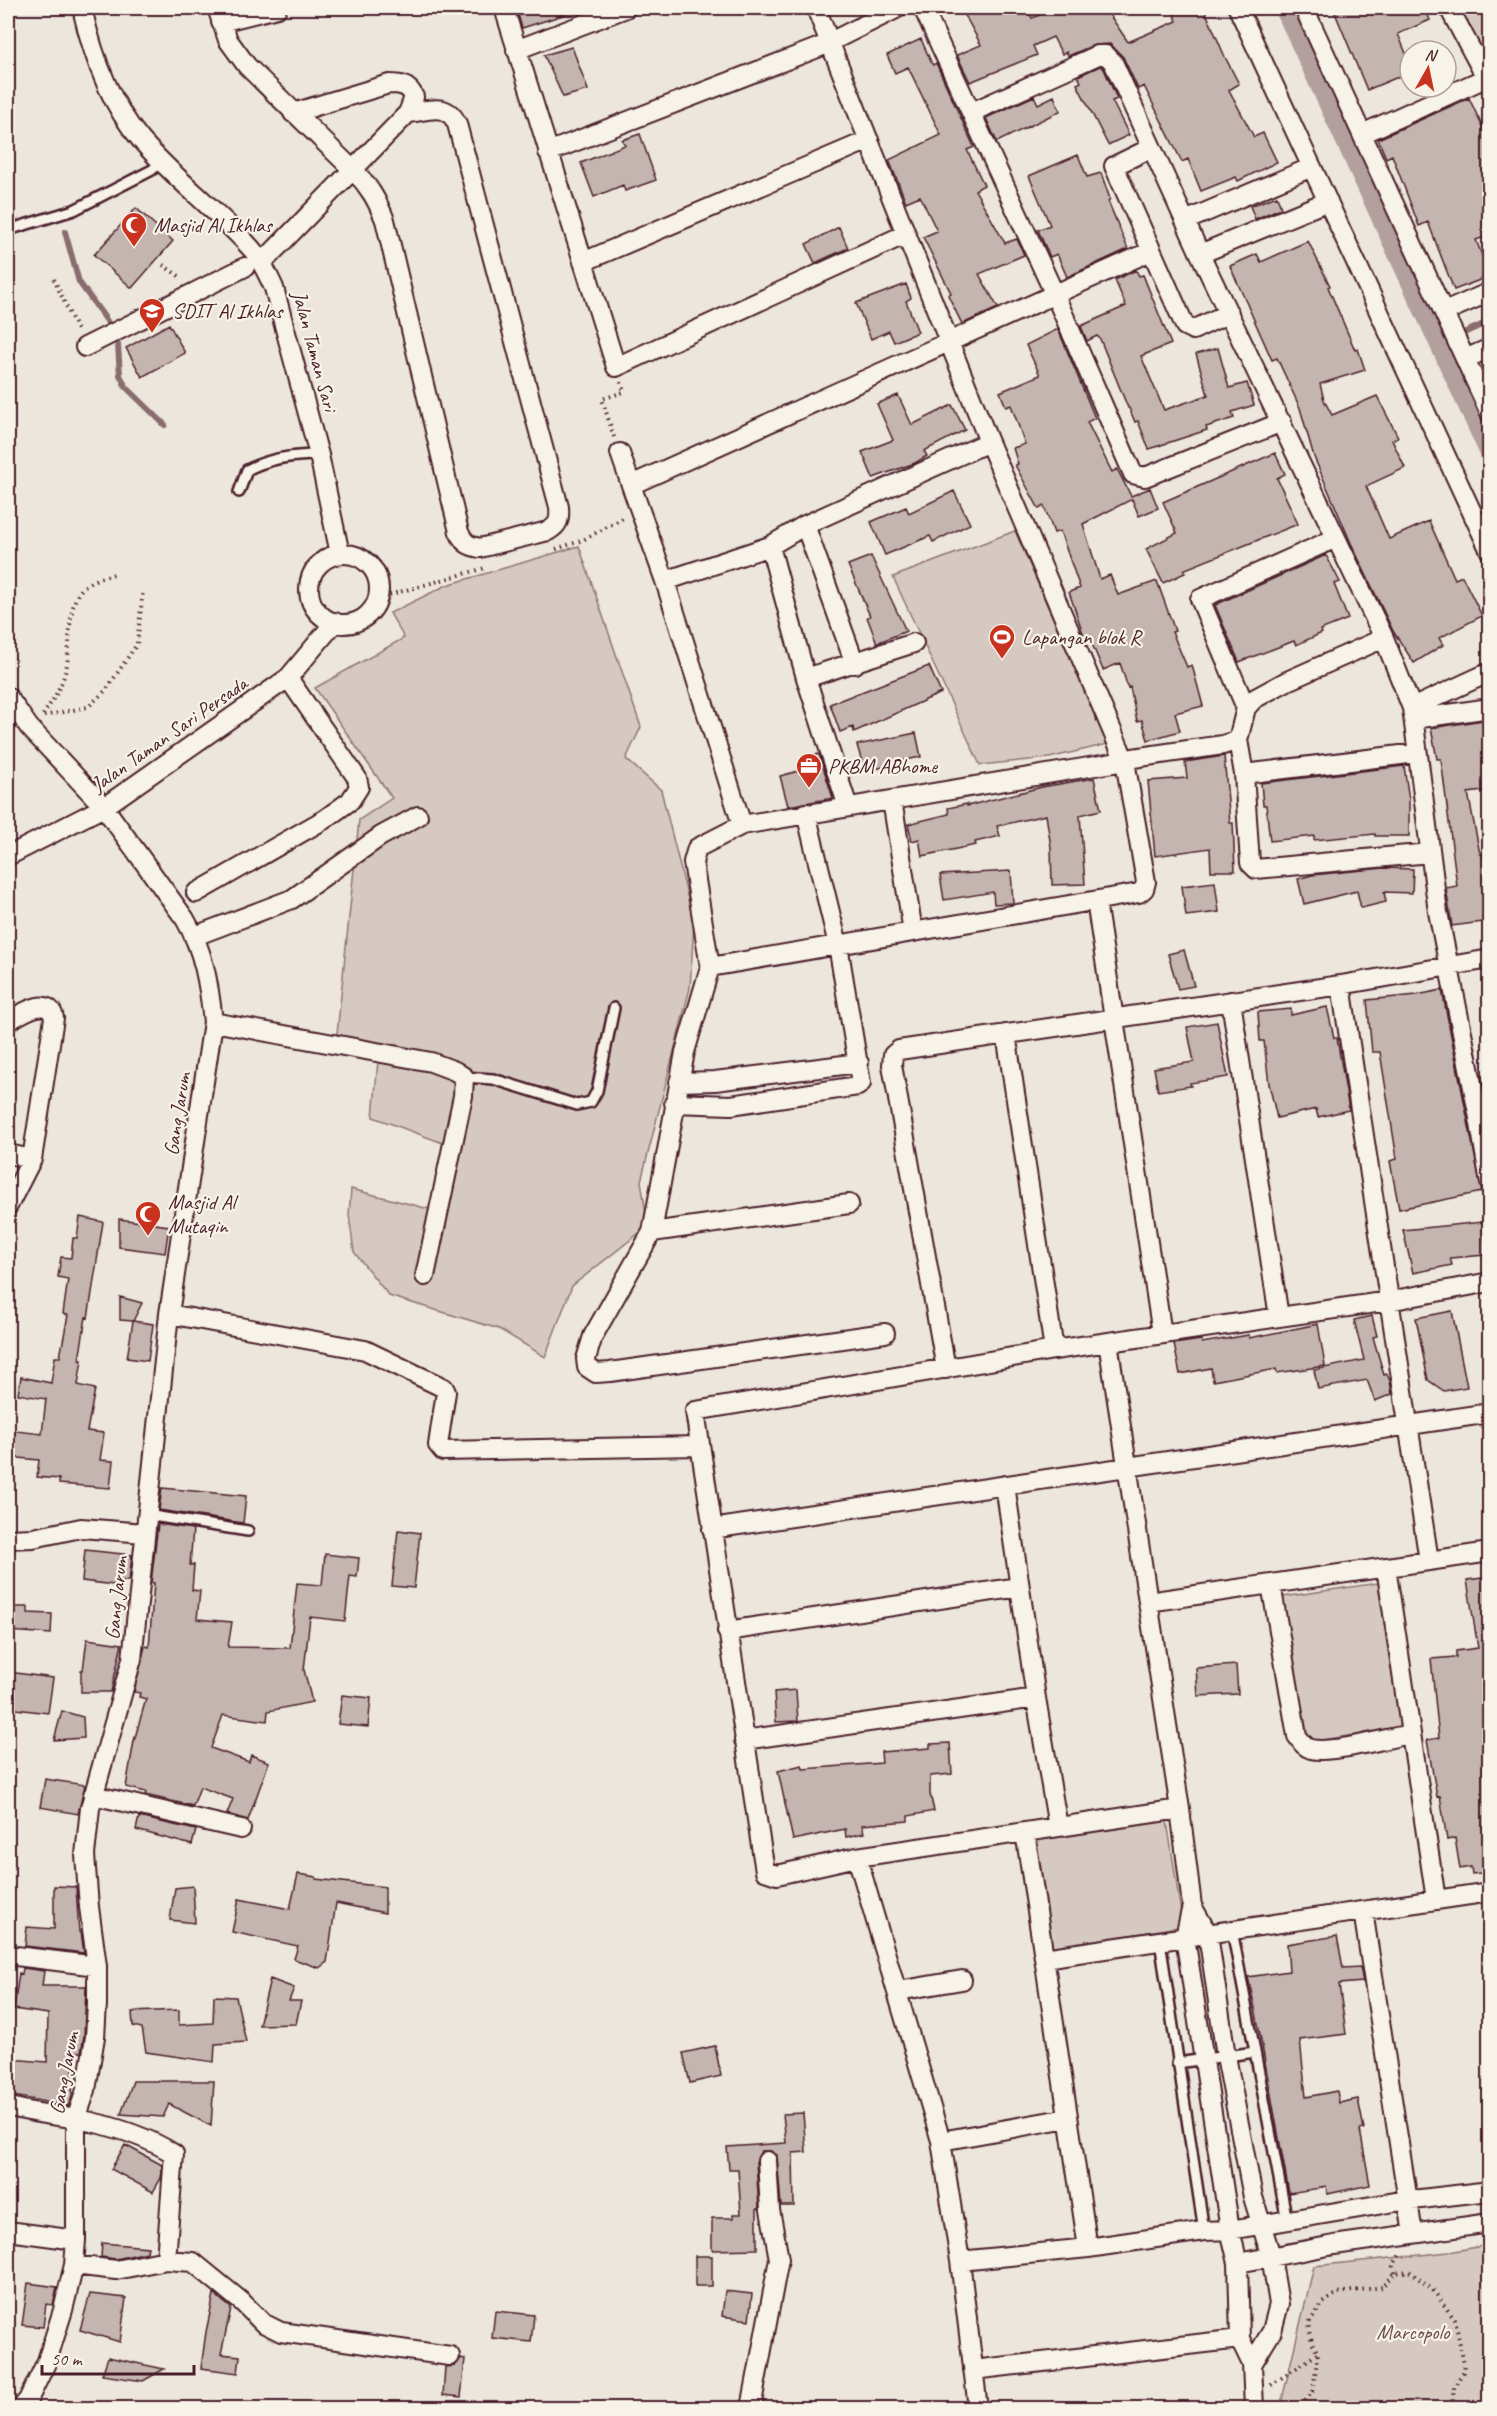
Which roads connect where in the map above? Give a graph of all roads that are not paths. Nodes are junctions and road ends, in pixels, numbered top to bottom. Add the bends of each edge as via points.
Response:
1 (82, 8) edge
2 (277, 8) edge
3 (504, 8) edge
4 (626, 8) edge
5 (816, 8) edge
6 (898, 8) edge
7 (923, 8) edge
8 (1238, 8) edge
9 (1304, 8) edge
10 (1449, 8) edge
11 (219, 15) edge
12 (830, 41) junction
13 (516, 50) junction
14 (1488, 80) edge
15 (972, 112) junction
16 (293, 113) junction
17 (408, 113) junction
18 (1362, 134) junction
19 (869, 140) junction
20 (1151, 148) junction
21 (548, 152) junction
22 (161, 162) junction
23 (1312, 167) junction
24 (354, 171) junction
25 (1328, 201) junction
26 (1185, 221) junction
27 (8, 230) edge
28 (906, 234) junction
29 (1151, 251) junction
30 (1200, 254) junction
31 (583, 262) junction
32 (254, 265) junction
33 (1490, 292) edge
34 (1055, 295) junction
35 (1229, 313) junction
36 (1445, 314) junction
37 (949, 341) junction
38 (85, 347) road end
39 (1490, 348) edge
40 (1464, 357) junction
41 (1490, 412) edge
42 (1282, 422) junction
43 (980, 446) dead end
44 (620, 453) road end
45 (319, 455) junction
46 (631, 485) junction
47 (239, 492) dead end
48 (805, 525) junction
49 (1336, 538) junction
50 (770, 546) junction
51 (1490, 551) edge
52 (340, 554) junction
53 (664, 581) junction
54 (335, 622) junction
55 (1384, 638) junction
56 (914, 643) dead end
57 (855, 664) junction
58 (1490, 672) edge
59 (288, 678) junction
60 (806, 678) junction
61 (8, 698) edge
62 (1246, 708) junction
63 (1490, 708) edge
64 (1413, 713) junction
65 (1238, 741) junction
66 (1417, 753) junction
67 (1125, 761) junction
68 (1244, 774) junction
69 (892, 800) junction
70 (104, 807) junction
71 (848, 807) junction
72 (806, 813) junction
73 (418, 816) dead end
74 (742, 825) junction
75 (1430, 853) junction
76 (8, 856) edge
77 (196, 893) dead end
78 (1096, 901) junction
79 (913, 932) junction
80 (195, 936) junction
81 (838, 945) junction
82 (1490, 959) edge
83 (710, 966) junction
84 (1450, 967) junction
85 (1341, 985) junction
86 (1230, 1001) junction
87 (615, 1008) dead end
88 (1114, 1018) junction
89 (8, 1021) edge
90 (213, 1022) junction
91 (1006, 1034) junction
92 (859, 1063) junction
93 (464, 1077) junction
94 (679, 1082) junction
95 (674, 1103) junction
96 (8, 1154) edge
97 (32, 1159) junction
98 (1490, 1183) edge
99 (849, 1204) dead end
100 (8, 1206) edge
101 (652, 1232) junction
102 (425, 1276) dead end
103 (1490, 1282) edge
104 (1389, 1301) junction
105 (170, 1314) junction
106 (1278, 1317) junction
107 (885, 1334) dead end
108 (1162, 1334) junction
109 (1108, 1342) junction
110 (1054, 1350) junction
111 (946, 1369) junction
112 (1490, 1413) edge
113 (1408, 1425) junction
114 (699, 1446) junction
115 (1127, 1467) junction
116 (1005, 1485) junction
117 (146, 1524) junction
118 (712, 1529) junction
119 (248, 1531) dead end
120 (8, 1539) edge
121 (1490, 1552) edge
122 (1428, 1561) junction
123 (1386, 1567) junction
124 (1271, 1584) junction
125 (1019, 1587) junction
126 (1148, 1602) junction
127 (727, 1631) junction
128 (1036, 1698) junction
129 (1411, 1734) junction
130 (744, 1740) junction
131 (93, 1795) junction
132 (1180, 1809) junction
133 (1058, 1827) junction
134 (241, 1829) dead end
135 (1025, 1832) junction
136 (857, 1857) junction
137 (1490, 1892) edge
138 (1437, 1900) junction
139 (1192, 1906) junction
140 (1363, 1911) junction
141 (1232, 1930) junction
142 (1208, 1934) junction
143 (1185, 1937) junction
144 (1160, 1941) junction
145 (8, 1955) edge
146 (1044, 1958) junction
147 (97, 1966) junction
148 (962, 1980) dead end
149 (898, 1991) junction
150 (1255, 2052) junction
151 (1226, 2056) junction
152 (1203, 2059) junction
153 (1177, 2063) junction
154 (8, 2106) edge
155 (1068, 2118) junction
156 (76, 2119) junction
157 (941, 2141) junction
158 (767, 2161) dead end
159 (1490, 2191) edge
160 (1408, 2202) junction
161 (1287, 2221) junction
162 (1490, 2223) edge
163 (1262, 2225) junction
164 (1230, 2229) junction
165 (8, 2231) edge
166 (1204, 2231) junction
167 (1413, 2234) junction
168 (76, 2240) junction
169 (1088, 2248) junction
170 (1271, 2256) junction
171 (166, 2260) junction
172 (960, 2261) junction
173 (1238, 2263) junction
174 (74, 2265) junction
175 (1240, 2339) junction
176 (450, 2356) dead end
177 (1252, 2364) junction
178 (973, 2370) junction
179 (1254, 2402) edge
180 (21, 2409) edge
181 (751, 2409) edge
182 (978, 2409) edge

1 - 22 street, Jalan Taman Sari via 102,73 121,113
2 - 11 street
3 - 13 street
4 - 13 street
5 - 12 street
6 - 12 street
7 - 15 street
8 - 23 street
9 - 18 street
10 - 14 street
11 - 16 street via 228,40 246,66
12 - 19 street
12 - 21 street
13 - 21 street
14 - 18 street
15 - 20 street via 1098,55 1106,55 1113,62
15 - 34 street
16 - 17 street via 396,84 412,91
16 - 24 street
17 - 24 street
17 - 24 street via 440,109 448,111 457,124 559,507 560,518 548,531 480,548 463,541 384,220 369,187
18 - 36 street
19 - 28 street
19 - 31 street
20 - 26 street
20 - 29 street via 1114,166
21 - 31 street
22 - 27 lane via 74,210
22 - 32 street, Jalan Taman Sari via 249,246
23 - 25 street
23 - 26 street
24 - 32 street
25 - 30 street
25 - 51 street
26 - 30 street
28 - 31 street via 616,367
28 - 37 street
29 - 34 street
29 - 35 street via 1187,328 1193,330
30 - 35 street
32 - 38 street
32 - 45 street, Jalan Taman Sari via 274,288
33 - 36 street
34 - 37 street
34 - 42 street via 1132,474 1145,477
35 - 42 street
36 - 40 street
37 - 46 street
37 - 67 street
39 - 40 street
40 - 41 street
42 - 49 street
43 - 48 street
44 - 46 street
45 - 47 lane via 300,455 255,466 247,470
45 - 52 street, Jalan Taman Sari
46 - 53 street
48 - 50 street
48 - 57 street
49 - 55 street
49 - 62 street via 1200,599
50 - 53 street
50 - 60 street
52 - 54 street via 318,564 309,586 315,609
52 - 54 street via 354,555 370,566 378,584 378,598 361,619
53 - 74 street
54 - 59 street, Jalan Taman Sari Persada
55 - 62 street via 1287,681 1254,699
55 - 64 street
56 - 57 street
57 - 60 street
58 - 64 street
59 - 70 street, Jalan Taman Sari Persada
59 - 77 street via 357,778 356,794 325,819
60 - 71 street
61 - 70 street, Gang Jarum via 36,722
62 - 65 street
63 - 64 street
64 - 66 street
65 - 67 street
65 - 68 street
66 - 68 street
66 - 75 street
67 - 69 street
67 - 78 street via 1146,882 1139,893
68 - 75 street via 1250,863 1257,869
69 - 71 street
69 - 79 street
70 - 76 street, Jalan Taman Sari Persada
70 - 80 street, Gang Jarum
71 - 72 street
72 - 74 street
72 - 81 street
73 - 80 street via 292,899
74 - 83 street via 703,843 694,854
75 - 84 street
78 - 79 street
78 - 88 street
79 - 81 street
80 - 90 street, Gang Jarum via 208,980
81 - 83 street
81 - 92 street
82 - 84 street
83 - 94 street
84 - 85 street
84 - 98 street
85 - 86 street
85 - 104 street
86 - 88 street
86 - 106 street
87 - 93 lane via 597,1091 591,1102 577,1105 493,1079
88 - 91 street
88 - 108 street
89 - 97 street via 41,1005 52,1010 54,1018
90 - 93 street via 431,1062
90 - 105 street, Gang Jarum
91 - 110 street
91 - 111 street via 899,1050 893,1055
92 - 94 street
92 - 95 street via 862,1080 858,1086 731,1104
93 - 102 street
94 - 95 street
95 - 101 street
96 - 97 street
97 - 100 street
99 - 101 street
101 - 107 street via 588,1347 587,1367 591,1371 610,1372
103 - 104 street
104 - 106 street
104 - 113 street
105 - 114 street via 365,1350 444,1388 438,1445 443,1451
105 - 117 street, Gang Jarum
106 - 108 street
108 - 109 street
109 - 110 street
109 - 115 street
110 - 111 street
111 - 114 street via 695,1411
112 - 113 street
113 - 115 street
113 - 122 street
114 - 118 street
115 - 116 street
115 - 126 street
116 - 118 street
116 - 125 street
117 - 119 lane
117 - 120 street via 81,1528
117 - 131 street, Gang Jarum via 132,1659
118 - 127 street
121 - 122 street
122 - 123 street
123 - 124 street
123 - 129 street
124 - 126 street
124 - 129 street via 1297,1736 1304,1746 1330,1749
125 - 127 street
125 - 128 street
126 - 132 street
127 - 130 street
128 - 130 street
128 - 133 street
129 - 138 street
130 - 136 street via 765,1871 777,1875
131 - 134 street
131 - 147 street, Gang Jarum via 85,1855
132 - 133 street
132 - 139 street
133 - 135 street
135 - 136 street
135 - 146 street
136 - 149 street
137 - 138 street
138 - 140 street
139 - 142 street
139 - 143 street
140 - 141 street
140 - 160 street
141 - 142 street
141 - 150 lane
142 - 143 street
142 - 151 street
143 - 144 street
143 - 152 street
144 - 146 street
144 - 153 lane
145 - 147 street
146 - 155 street
147 - 156 street, Gang Jarum via 95,2037 86,2090
148 - 149 street
149 - 157 street
150 - 151 lane
150 - 161 lane
151 - 152 lane
151 - 163 street
152 - 153 lane
152 - 164 street
153 - 166 lane
154 - 156 street
155 - 157 street
155 - 169 street
156 - 168 street, Gang Jarum
156 - 171 street via 114,2128 174,2154
157 - 172 street
158 - 181 street via 779,2259
159 - 160 street
160 - 161 street
160 - 167 street
161 - 163 street
162 - 167 street
163 - 164 street
163 - 170 street
164 - 166 street
164 - 173 street
165 - 168 street
166 - 169 street
167 - 170 street
168 - 174 street, Gang Jarum
169 - 172 street
170 - 173 street
170 - 177 street via 1279,2304 1272,2331
171 - 174 street via 116,2271
171 - 176 street via 193,2262 263,2323 281,2332
172 - 178 street
173 - 175 street
174 - 180 street, Gang Jarum via 46,2361
175 - 177 street
175 - 178 street
177 - 179 street
178 - 182 street

